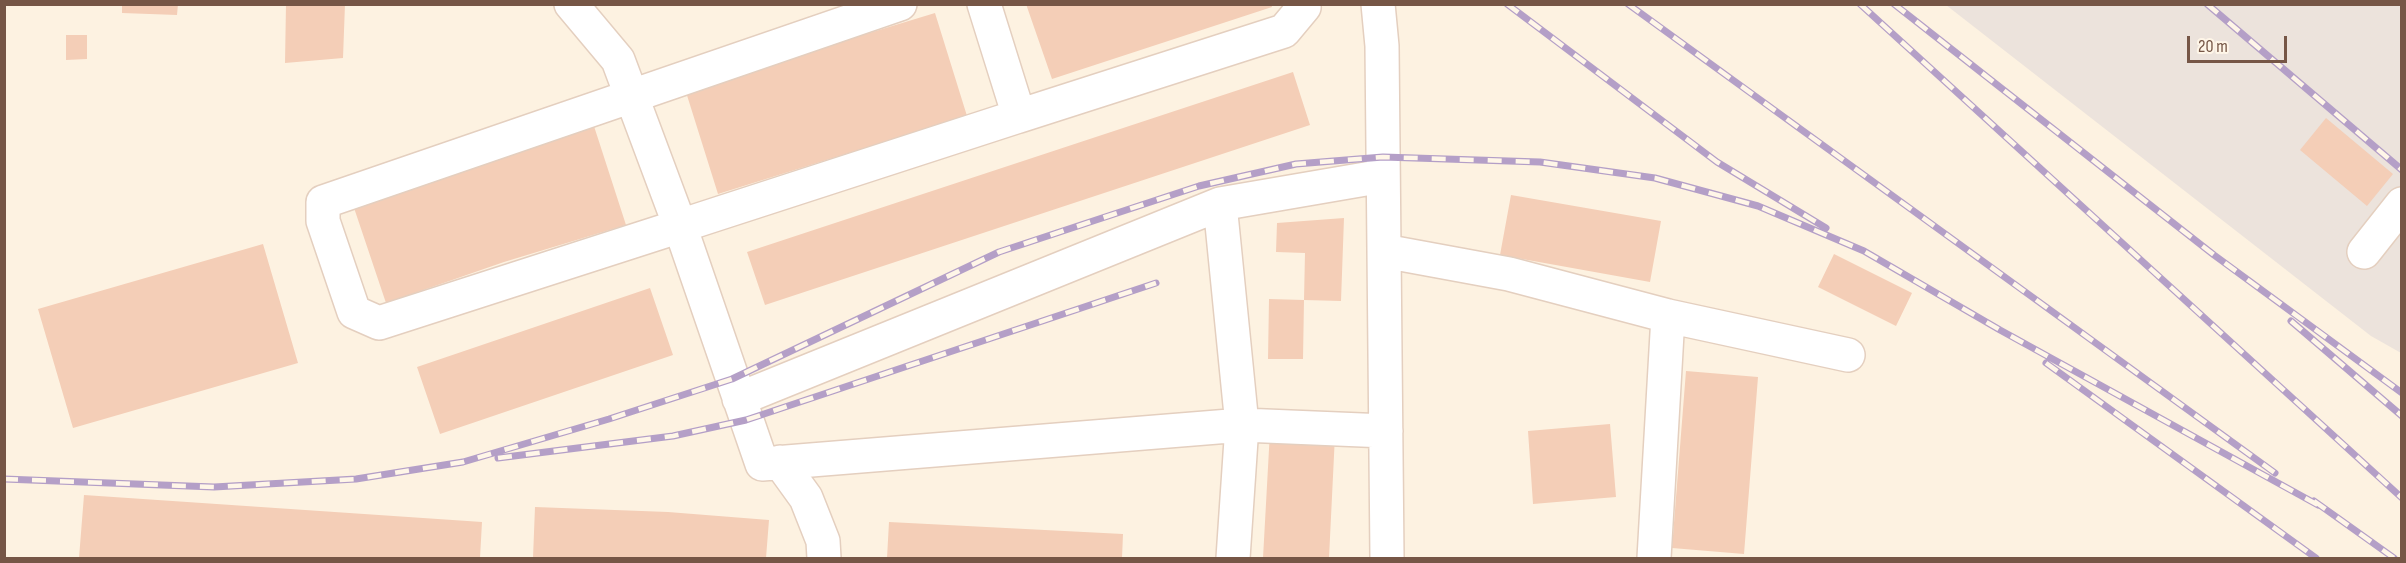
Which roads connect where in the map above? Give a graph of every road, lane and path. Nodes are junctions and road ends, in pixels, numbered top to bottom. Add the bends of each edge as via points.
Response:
1 (571, 4) edge
2 (900, 4) edge
3 (984, 4) edge
4 (1303, 4) edge
5 (1378, 4) edge
6 (633, 95) junction
7 (1019, 117) junction
8 (1383, 176) junction
9 (1220, 204) junction
10 (2402, 204) edge
11 (680, 226) junction
12 (1384, 251) junction
13 (2364, 252) dead end
14 (1668, 316) junction
15 (1848, 355) dead end
16 (739, 399) junction
17 (1242, 425) junction
18 (1386, 431) junction
19 (780, 462) junction
20 (824, 558) edge
21 (1233, 558) edge
22 (1387, 558) edge
23 (1654, 558) edge

1 - 6 street via 618,60
2 - 6 street
3 - 7 street
4 - 7 street via 1284,31
5 - 8 street
6 - 11 street
6 - 11 street via 323,202 323,221 354,312 379,323
7 - 11 street
8 - 9 street
8 - 12 street
9 - 16 street
9 - 17 street
10 - 13 street
11 - 16 street
12 - 14 street via 1509,274
12 - 18 street
14 - 15 street
14 - 23 street
16 - 19 street via 762,464
17 - 18 street
17 - 19 street
17 - 21 street
18 - 22 street
19 - 20 street via 806,498 823,541

